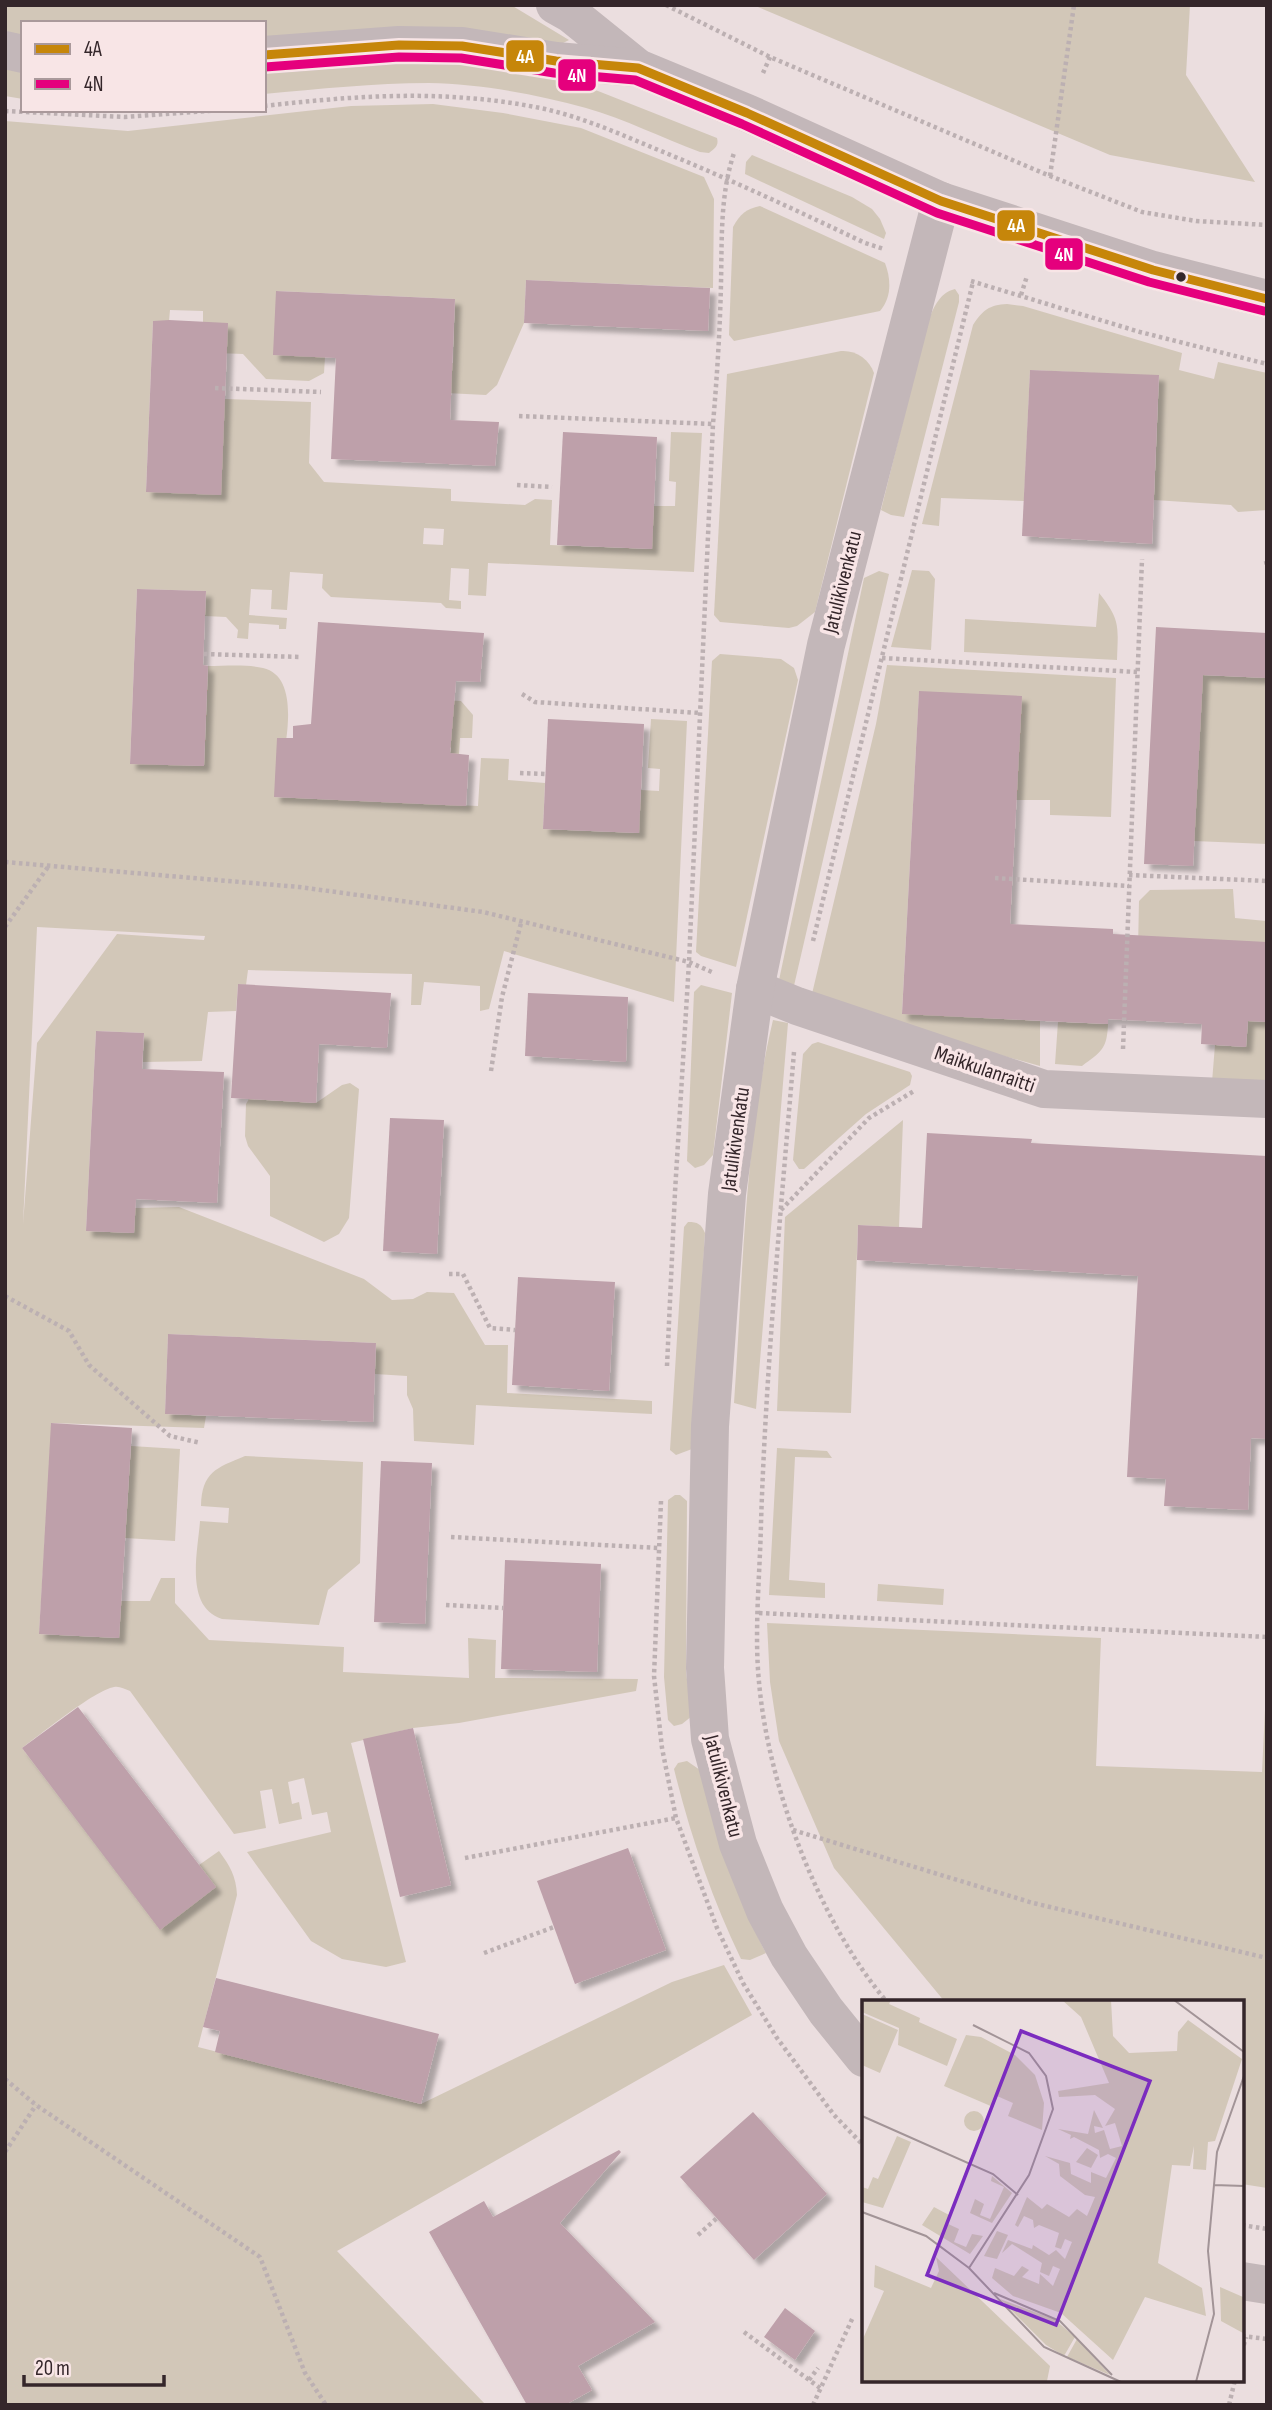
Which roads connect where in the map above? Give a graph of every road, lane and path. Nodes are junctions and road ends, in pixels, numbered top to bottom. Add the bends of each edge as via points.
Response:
1 (555, 5) edge
2 (666, 5) edge
3 (1074, 5) edge
4 (266, 55) edge
5 (638, 68) junction
6 (266, 106) edge
7 (25, 112) edge
8 (195, 112) edge
9 (1050, 176) junction
10 (726, 177) junction
11 (941, 201) junction
12 (1267, 225) edge
13 (925, 261) junction
14 (973, 282) junction
15 (1267, 299) edge
16 (1267, 364) edge
17 (215, 388) dead end
18 (321, 392) dead end
19 (519, 415) dead end
20 (713, 424) junction
21 (517, 485) dead end
22 (552, 487) dead end
23 (1142, 559) dead end
24 (204, 654) dead end
25 (300, 657) dead end
26 (882, 657) junction
27 (1137, 672) junction
28 (522, 694) dead end
29 (700, 713) junction
30 (520, 773) dead end
31 (545, 774) dead end
32 (5, 862) edge
33 (48, 867) junction
34 (1129, 875) junction
35 (995, 878) dead end
36 (1267, 881) edge
37 (1129, 886) junction
38 (521, 923) junction
39 (5, 927) edge
40 (755, 989) junction
41 (797, 1006) junction
42 (963, 1062) junction
43 (491, 1070) dead end
44 (1121, 1092) junction
45 (1267, 1099) edge
46 (781, 1210) junction
47 (450, 1274) dead end
48 (5, 1296) edge
49 (515, 1330) dead end
50 (201, 1443) dead end
51 (451, 1537) dead end
52 (659, 1548) dead end
53 (446, 1605) dead end
54 (503, 1608) dead end
55 (759, 1613) junction
56 (1267, 1637) edge
57 (676, 1818) dead end
58 (793, 1830) junction
59 (465, 1858) dead end
60 (554, 1927) dead end
61 (484, 1953) dead end
62 (1267, 1958) edge
63 (885, 2000) edge
64 (862, 2056) edge
65 (5, 2080) edge
66 (36, 2105) junction
67 (5, 2152) edge
68 (717, 2218) dead end
69 (1244, 2225) edge
70 (1267, 2229) edge
71 (698, 2235) dead end
72 (1244, 2281) edge
73 (1267, 2284) edge
74 (853, 2317) dead end
75 (744, 2332) dead end
76 (1244, 2337) edge
77 (1267, 2339) edge
78 (818, 2368) dead end
79 (809, 2380) junction
80 (1235, 2382) edge
81 (820, 2388) junction
82 (327, 2405) edge
83 (813, 2405) edge
84 (1229, 2405) edge

1 - 5 street
2 - 9 path via 770,57
3 - 9 path
4 - 5 street via 399,45 462,46
5 - 11 street
6 - 10 path via 349,96 432,94 545,109 585,120
7 - 8 path via 125,117
9 - 12 path via 1142,212
10 - 13 path via 865,243
10 - 20 path
11 - 13 street, Jatulikivenkatu
11 - 15 street via 1153,270
13 - 14 path
13 - 40 street, Jatulikivenkatu via 826,645
14 - 16 path
14 - 26 path
17 - 18 path
19 - 20 path
20 - 29 path
21 - 22 path
23 - 27 path
24 - 25 path
26 - 27 path
26 - 41 path
27 - 34 path
28 - 29 path via 535,702
29 - 38 path via 689,962
30 - 31 path
32 - 33 path
33 - 38 path via 299,887 483,912
33 - 39 path
34 - 36 path
34 - 37 path
35 - 37 path
37 - 44 path
38 - 43 path via 502,997
40 - 41 street, Maikkulanraitti
40 - 64 street, Jatulikivenkatu via 727,1194 711,1405 705,1668 710,1739 738,1844 765,1911 789,1956
41 - 42 street, Maikkulanraitti
41 - 46 path
42 - 44 street, Maikkulanraitti via 1044,1089
42 - 46 path via 869,1118
44 - 45 street, Maikkulanraitti
46 - 55 path via 764,1429
47 - 49 path via 463,1274 491,1328
48 - 50 path via 69,1331 89,1365 170,1436
51 - 52 path
53 - 54 path
55 - 56 path
55 - 58 path via 759,1681 768,1743
57 - 59 path
58 - 62 path via 1033,1903
58 - 63 path via 836,1928
60 - 61 path
65 - 66 path
66 - 67 path
66 - 82 path via 260,2257 305,2373
68 - 71 path
69 - 70 path
72 - 73 street
74 - 81 path
75 - 79 path
76 - 77 path
78 - 79 path
79 - 81 path
80 - 84 path
81 - 83 path

